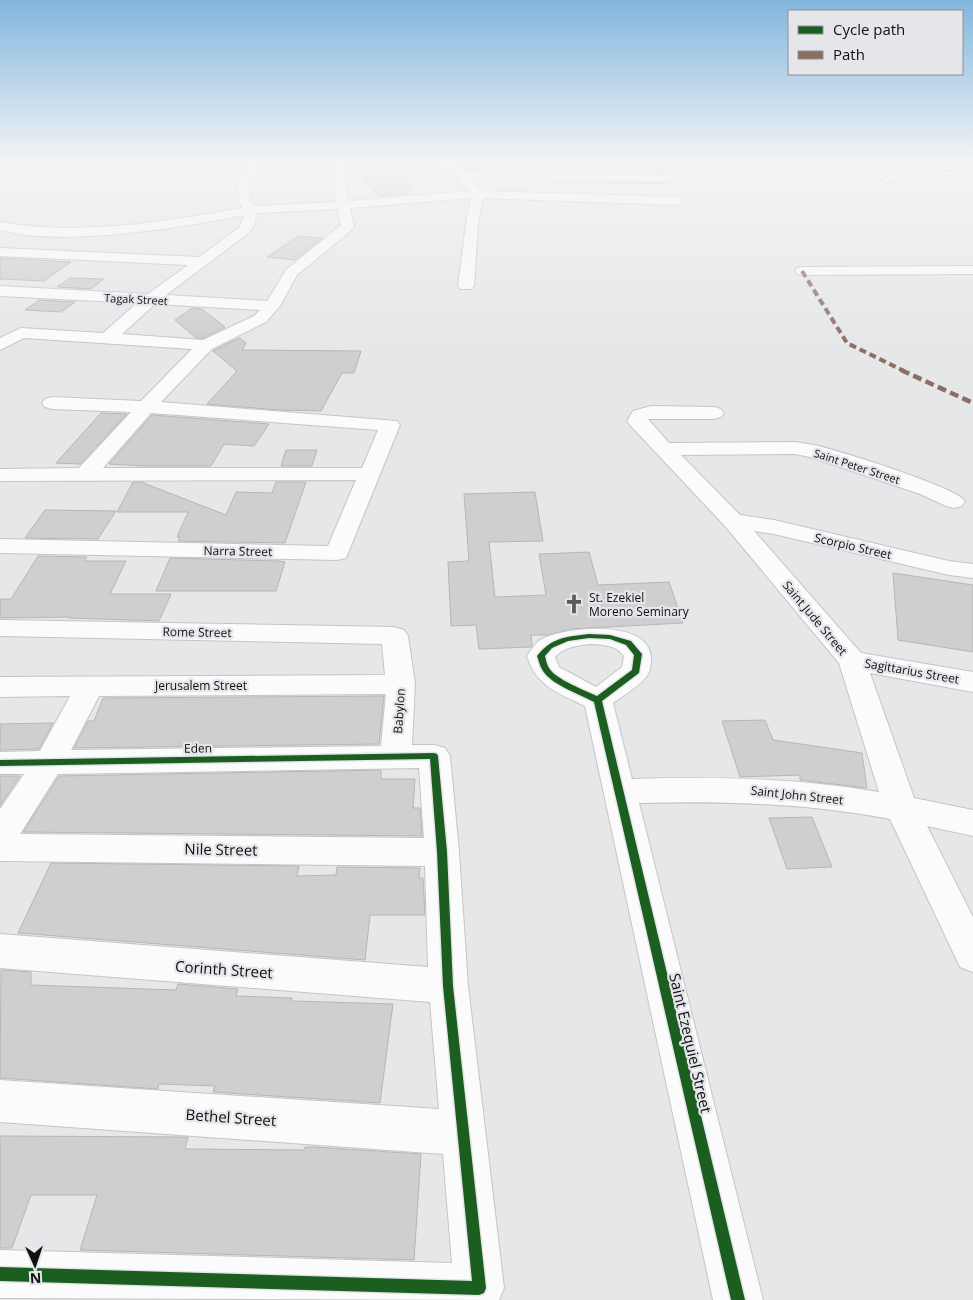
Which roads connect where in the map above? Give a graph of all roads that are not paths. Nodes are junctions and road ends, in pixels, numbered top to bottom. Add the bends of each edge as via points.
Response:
1 (193, 222) edge
2 (249, 222) edge
3 (347, 222) edge
4 (472, 222) edge
5 (0, 226) edge
6 (0, 252) edge
7 (200, 260) junction
8 (973, 270) edge
9 (802, 272) dead end
10 (466, 286) dead end
11 (0, 292) edge
12 (150, 300) junction
13 (272, 306) junction
14 (108, 338) junction
15 (0, 345) edge
16 (206, 345) junction
17 (52, 403) dead end
18 (146, 407) junction
19 (714, 413) dead end
20 (666, 449) junction
21 (369, 474) junction
22 (0, 475) edge
23 (85, 475) junction
24 (954, 501) dead end
25 (733, 521) junction
26 (0, 546) edge
27 (973, 571) edge
28 (0, 628) edge
29 (394, 636) joint
30 (852, 661) junction
31 (973, 682) edge
32 (401, 684) junction
33 (90, 686) junction
34 (0, 687) edge
35 (598, 700) dead end
36 (396, 756) junction
37 (50, 761) junction
38 (0, 762) edge
39 (618, 792) junction
40 (901, 808) junction
41 (973, 823) edge
42 (0, 836) edge
43 (0, 847) edge
44 (442, 852) junction
45 (0, 951) edge
46 (973, 955) edge
47 (448, 986) junction
48 (0, 1101) edge
49 (462, 1133) junction
50 (0, 1274) edge
51 (738, 1300) edge

1 - 5 street via 82,232 33,232
2 - 7 street via 245,230
3 - 13 street via 348,226 291,273
4 - 10 street
6 - 7 street
7 - 12 street
8 - 9 street
11 - 12 street, Tagak Street
12 - 13 street, Tagak Street
12 - 14 street
13 - 16 street via 260,320
14 - 15 street via 21,333
14 - 16 street
16 - 18 street
17 - 18 street
18 - 21 street, Narra Street via 390,425
18 - 23 street
19 - 20 street, Saint Jude Street via 650,412 640,415 638,421
20 - 24 street, Saint Peter Street via 804,449 928,489
20 - 25 street, Saint Jude Street
21 - 23 street
21 - 26 street, Narra Street via 337,553
22 - 23 street
25 - 27 street, Scorpio Street
25 - 30 street, Saint Jude Street
28 - 29 street, Rome Street
29 - 32 street, Babylon
30 - 31 street, Sagittarius Street
30 - 40 street, Saint Jude Street
32 - 33 street, Jerusalem Street
32 - 36 street, Babylon
33 - 34 street, Jerusalem Street
33 - 37 street
35 - 39 street, Saint Ezequiel Street
36 - 37 street, Eden
36 - 44 street, Eden via 434,756
37 - 38 street, Eden
37 - 42 street
39 - 40 street, Saint John Street via 709,789 788,792
39 - 51 street, Saint Ezequiel Street
40 - 41 street, Saint John Street
40 - 46 street, Saint Jude Street
43 - 44 street, Nile Street
44 - 47 street
45 - 47 street, Corinth Street
47 - 49 street
48 - 49 street, Bethel Street
49 - 50 street via 479,1288

